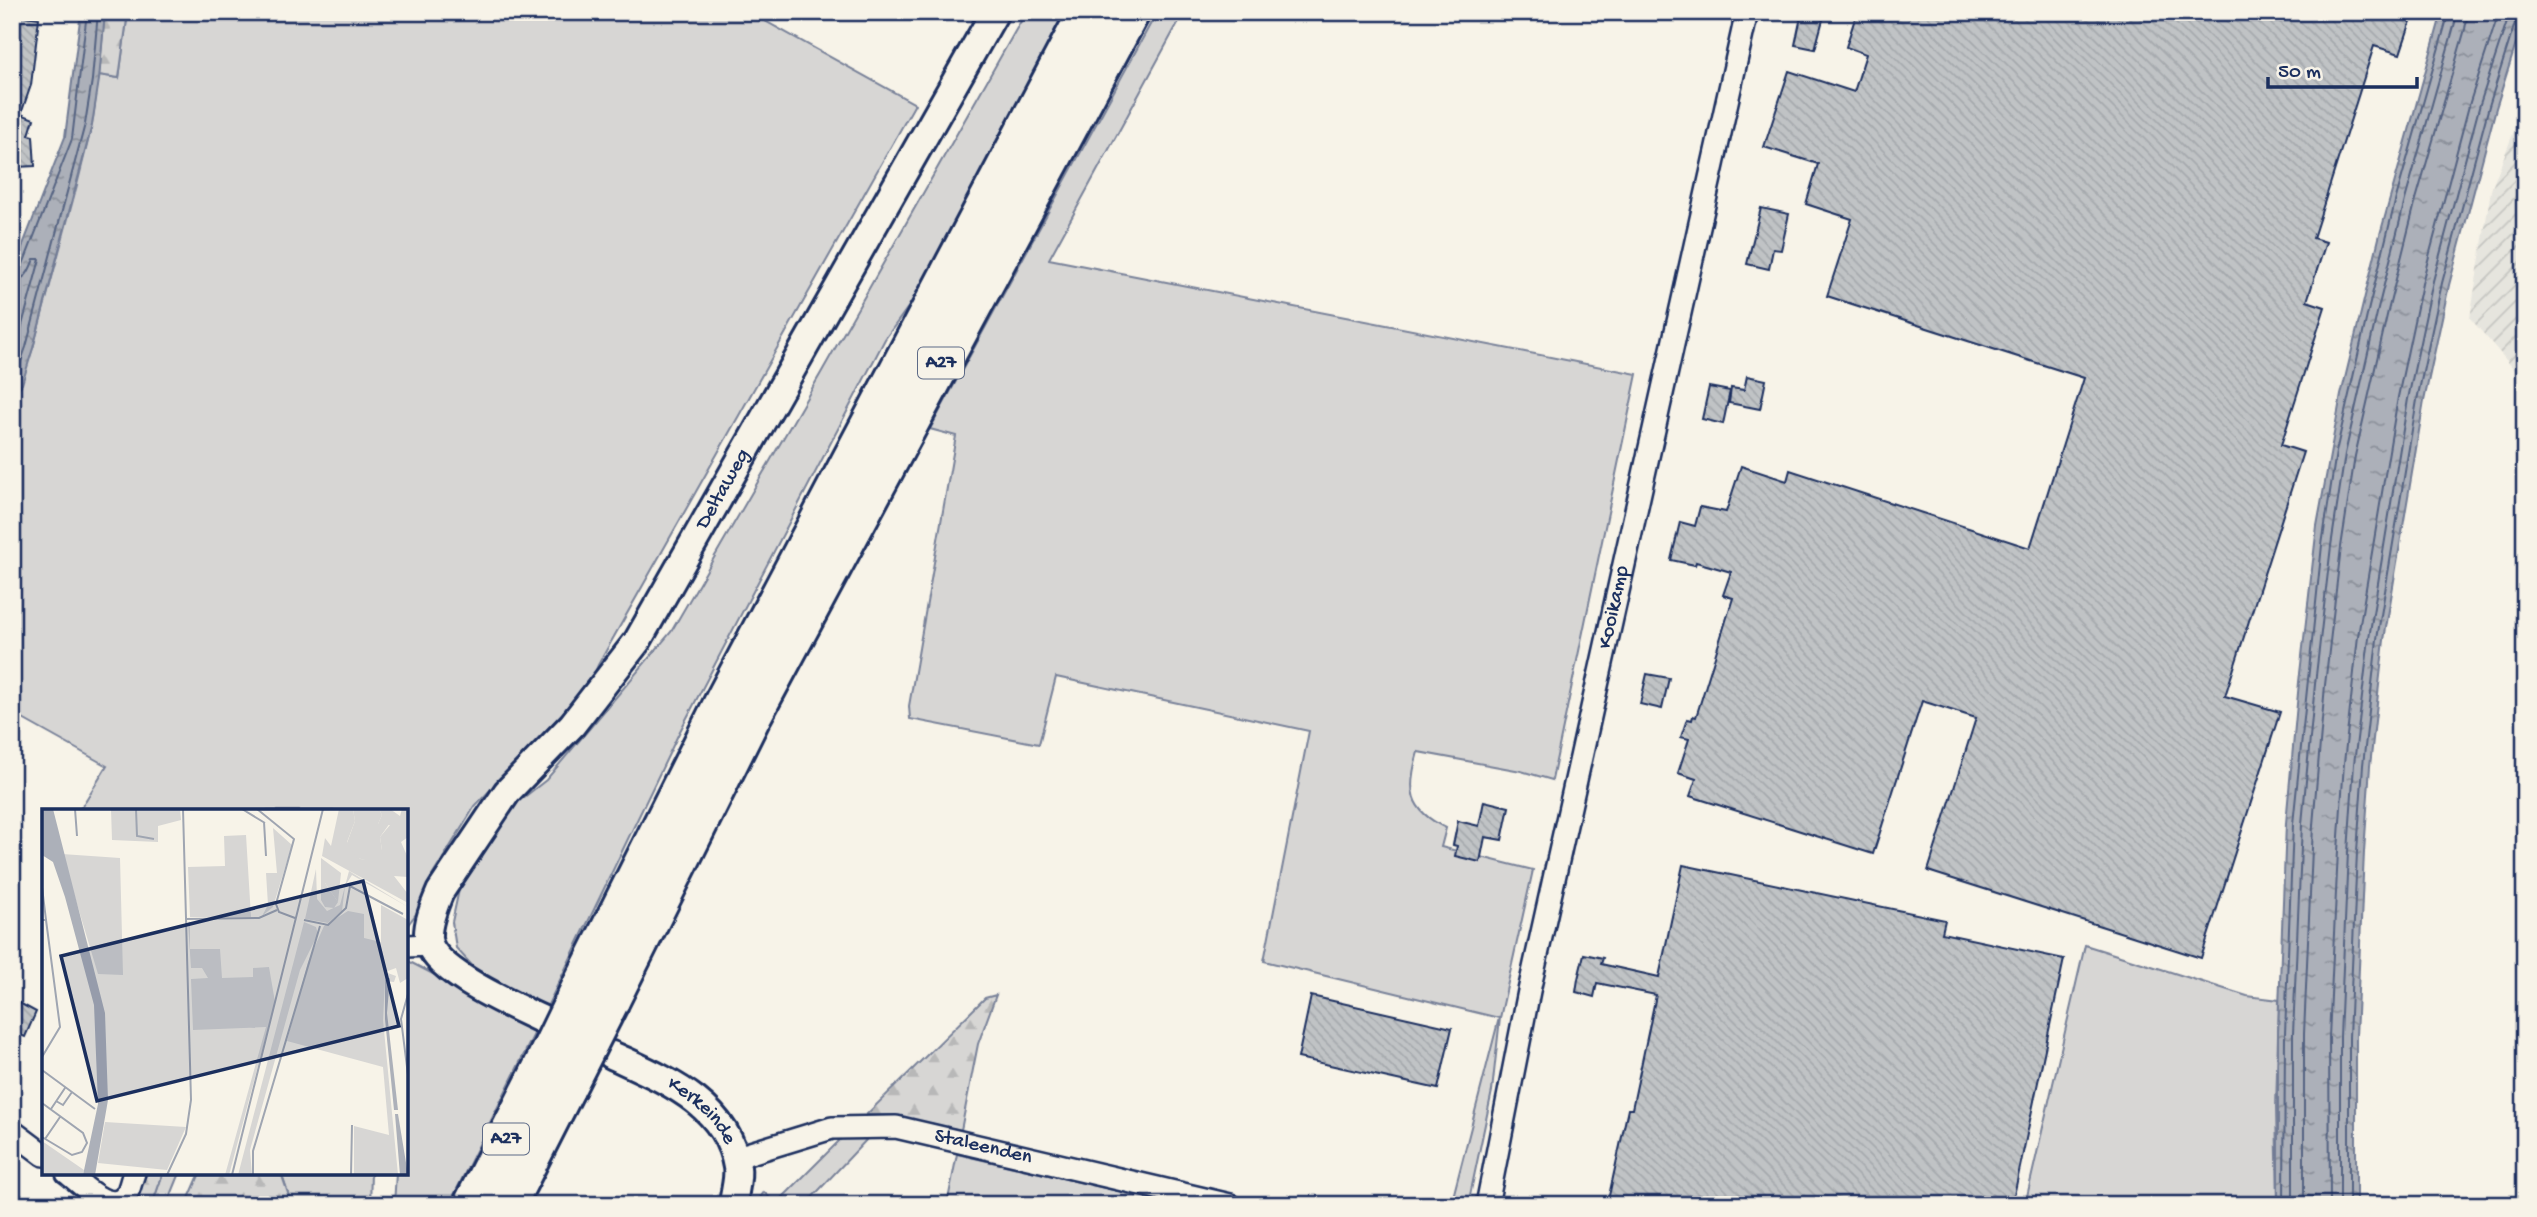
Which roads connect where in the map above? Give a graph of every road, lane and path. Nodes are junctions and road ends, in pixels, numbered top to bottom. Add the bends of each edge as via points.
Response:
1 (995, 12) edge
2 (1088, 12) edge
3 (1130, 12) edge
4 (1747, 12) edge
5 (418, 945) edge
6 (596, 993) junction
7 (545, 1021) dead end
8 (612, 1055) dead end
9 (553, 1080) junction
10 (12, 1131) edge
11 (42, 1154) edge
12 (734, 1158) junction
13 (70, 1175) edge
14 (133, 1175) edge
15 (473, 1205) edge
16 (506, 1205) edge
17 (733, 1205) edge
18 (1230, 1205) edge
19 (1487, 1205) edge

1 - 5 street, Deltaweg via 638,640 572,725 507,792 440,892 429,930
2 - 6 highway, A27 via 725,700
3 - 6 highway, A27 via 752,715
4 - 19 street, Kooikamp via 1532,978
5 - 7 street via 452,972
6 - 9 highway, A27, bridge
8 - 12 street, Kerkeinde via 677,1085 700,1102 727,1135
9 - 15 highway, A27
9 - 16 highway, A27
10 - 11 street
12 - 17 street, Kerkeinde
12 - 18 street, Staleenden via 832,1128 896,1127
13 - 14 street via 113,1202 127,1194

